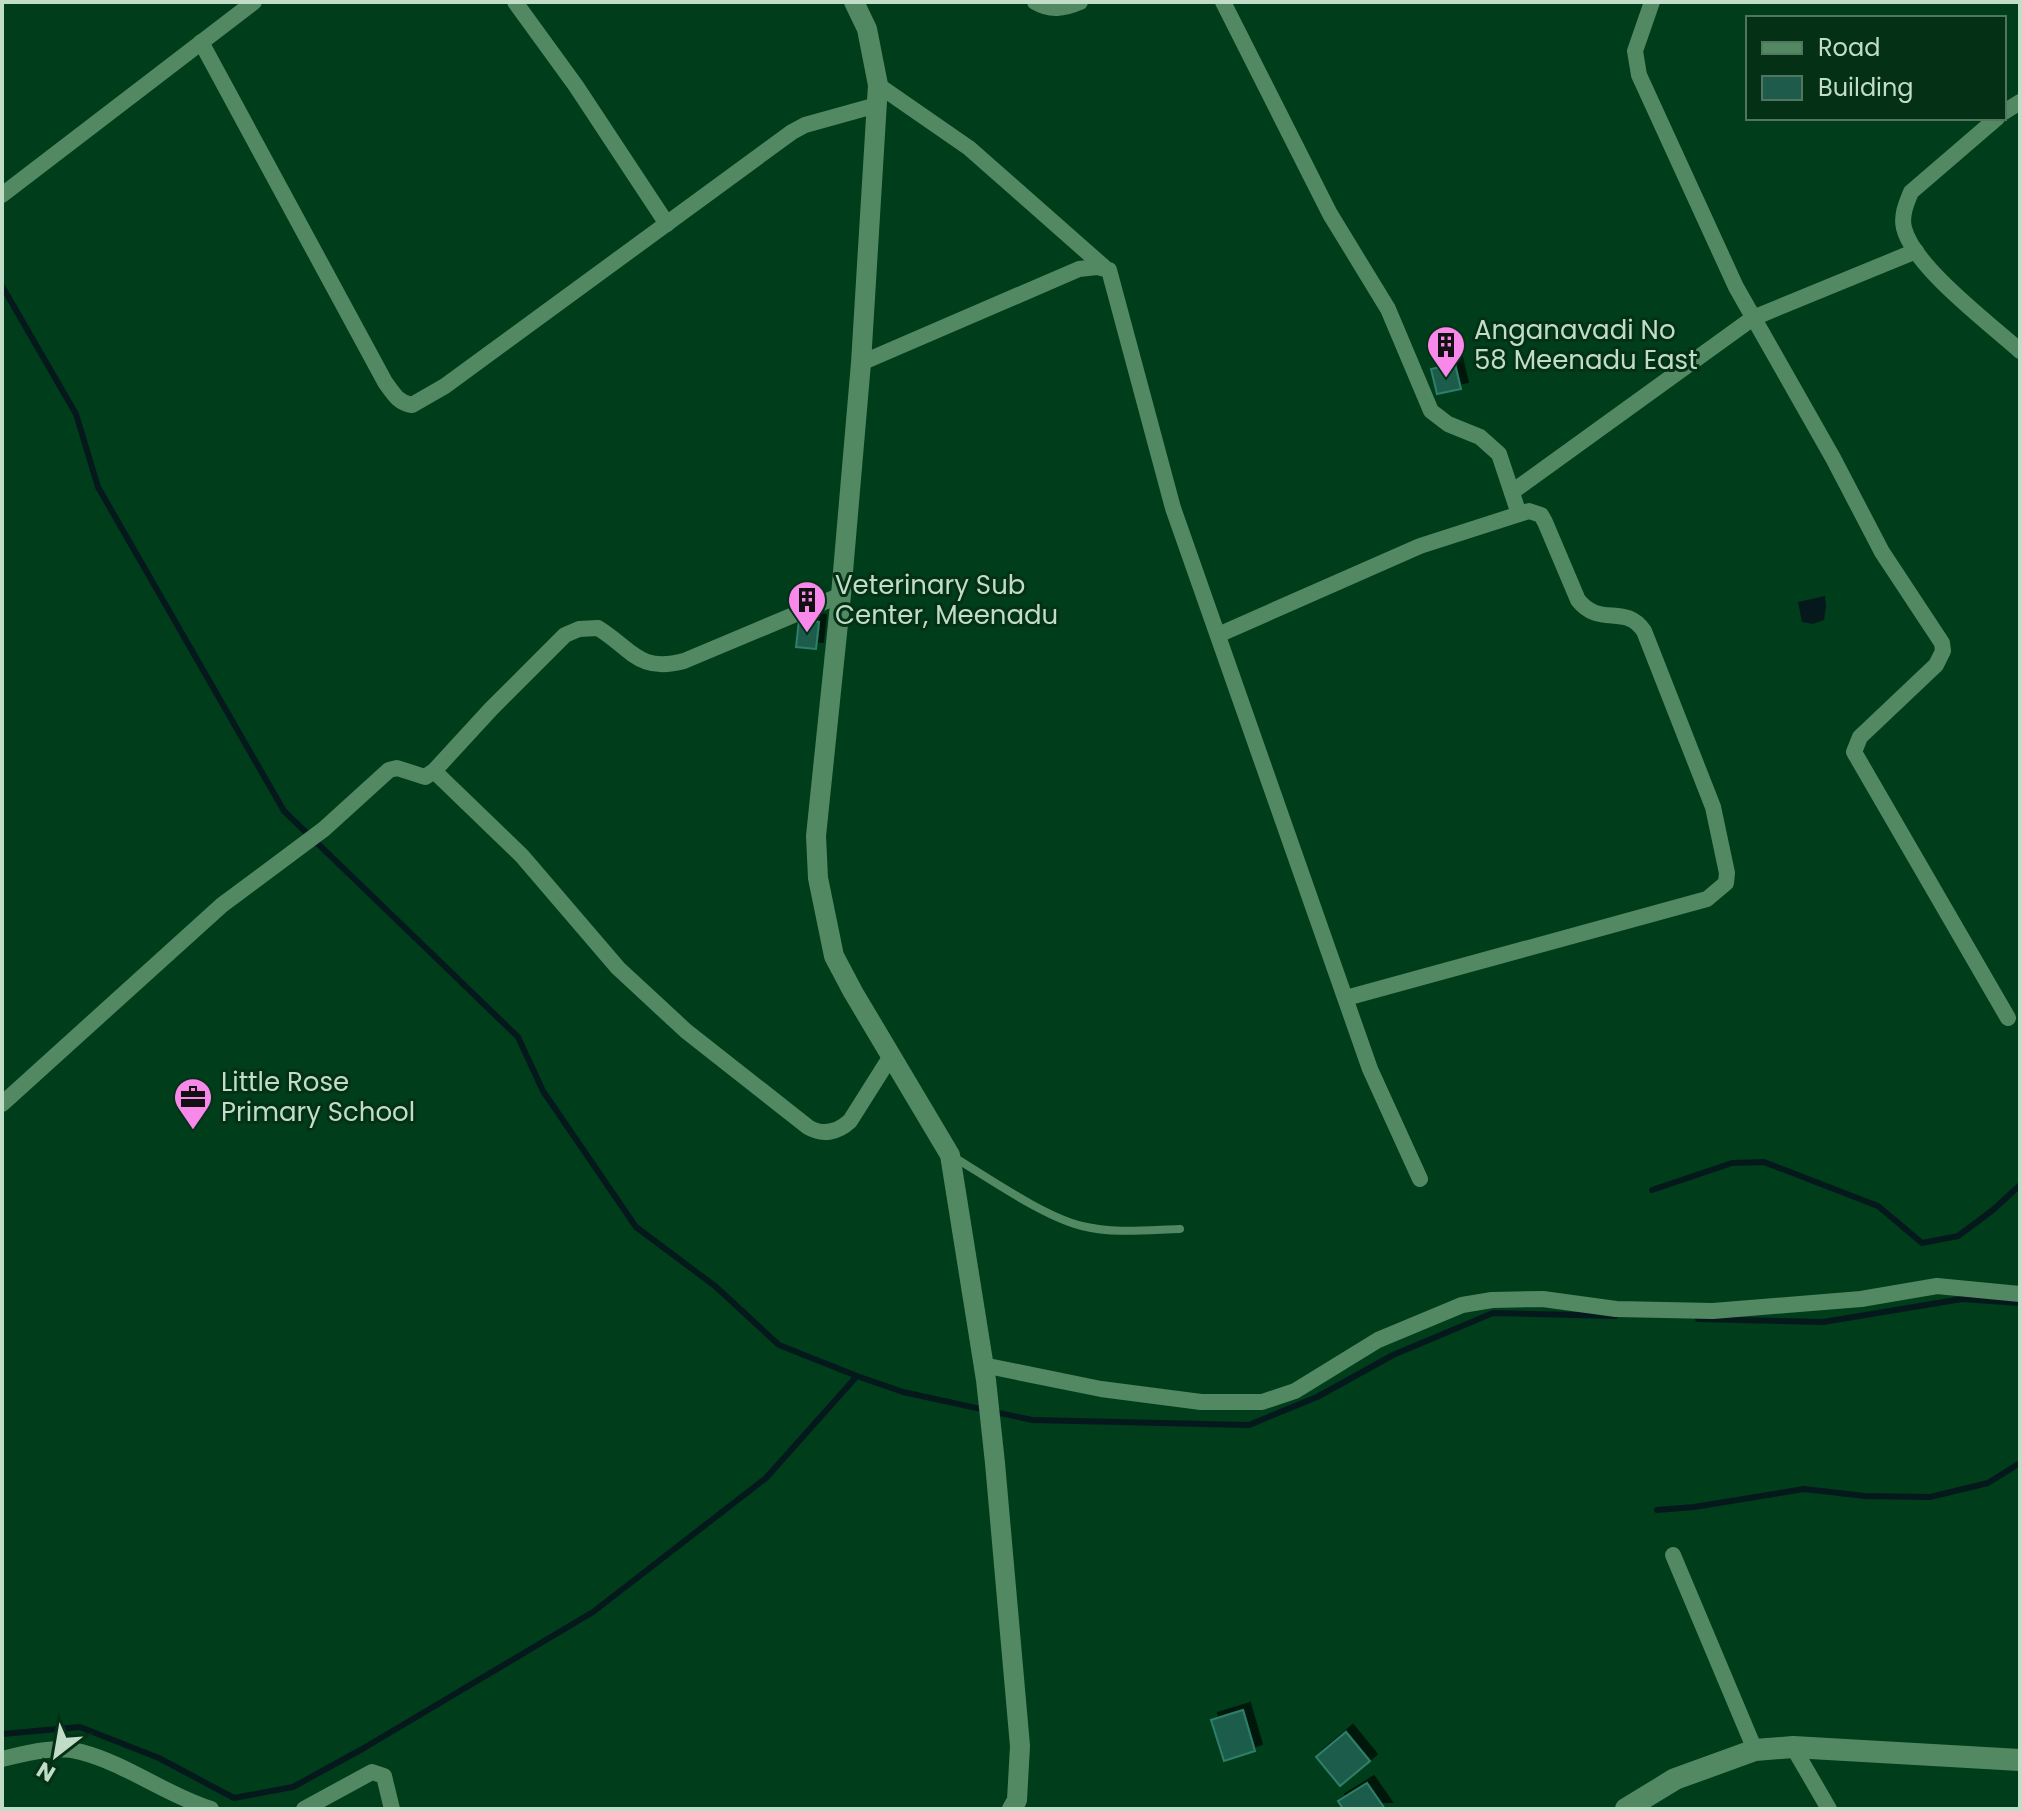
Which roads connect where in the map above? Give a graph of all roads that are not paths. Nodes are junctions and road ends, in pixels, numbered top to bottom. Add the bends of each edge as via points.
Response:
1 (254, 2) edge
2 (515, 2) edge
3 (854, 2) edge
4 (1035, 2) edge
5 (1080, 2) edge
6 (1223, 2) edge
7 (1652, 2) edge
8 (201, 42) junction
9 (878, 95) junction
10 (1995, 120) edge
11 (2, 195) edge
12 (667, 224) junction
13 (1916, 251) junction
14 (1104, 267) junction
15 (1753, 318) junction
16 (2020, 351) edge
17 (861, 363) junction
18 (1512, 492) junction
19 (1519, 514) junction
20 (841, 595) junction
21 (1218, 635) junction
22 (434, 771) junction
23 (1346, 998) junction
24 (2008, 1018) dead end
25 (891, 1056) junction
26 (2, 1104) edge
27 (950, 1155) junction
28 (1420, 1179) dead end
29 (1180, 1229) dead end
30 (2020, 1294) edge
31 (985, 1373) junction
32 (1673, 1555) dead end
33 (1793, 1747) junction
34 (1755, 1750) junction
35 (2, 1759) edge
36 (2020, 1760) edge
37 (211, 1809) edge
38 (304, 1809) edge
39 (392, 1809) edge
40 (1012, 1809) edge
41 (1626, 1809) edge
42 (1829, 1809) edge

1 - 8 street
2 - 12 street
3 - 9 street via 867,29
4 - 5 street via 1066,8
6 - 18 street via 1330,214 1388,309 1431,411 1490,445 1499,454
7 - 15 street via 1635,51 1636,64
8 - 11 street
8 - 12 street via 385,382 404,404 419,402 445,386
9 - 12 street via 792,132
9 - 14 street via 969,148
9 - 17 street
10 - 13 street via 1911,192 1903,226
13 - 15 street
13 - 16 street
14 - 17 street via 1079,269
14 - 21 street via 1113,277 1173,508
15 - 18 street
15 - 24 street via 1882,552 1942,643 1936,665 1860,737 1854,752
17 - 20 street
18 - 19 street
19 - 21 street via 1420,546
19 - 23 street via 1541,515 1585,610 1627,617 1644,631 1713,807 1726,883 1707,899
20 - 22 street via 661,666 639,661 598,628 568,633
20 - 25 street via 816,836 818,878 834,956
21 - 23 street
22 - 25 street via 522,856 618,968 686,1031 808,1127 823,1133 843,1128
22 - 26 street via 425,777 389,770 324,829 222,905
23 - 28 street via 1370,1069
25 - 27 street
27 - 29 lane via 1081,1226
27 - 31 street
30 - 31 street via 1937,1286 1861,1299 1713,1311 1492,1300 1462,1305 1378,1340 1295,1391 1262,1402 1201,1402
31 - 40 street via 1020,1746
32 - 34 street
33 - 34 main road
33 - 36 main road
33 - 42 street
34 - 41 main road via 1675,1779
35 - 37 street via 60,1749 81,1752
38 - 39 street via 372,1772 384,1776

